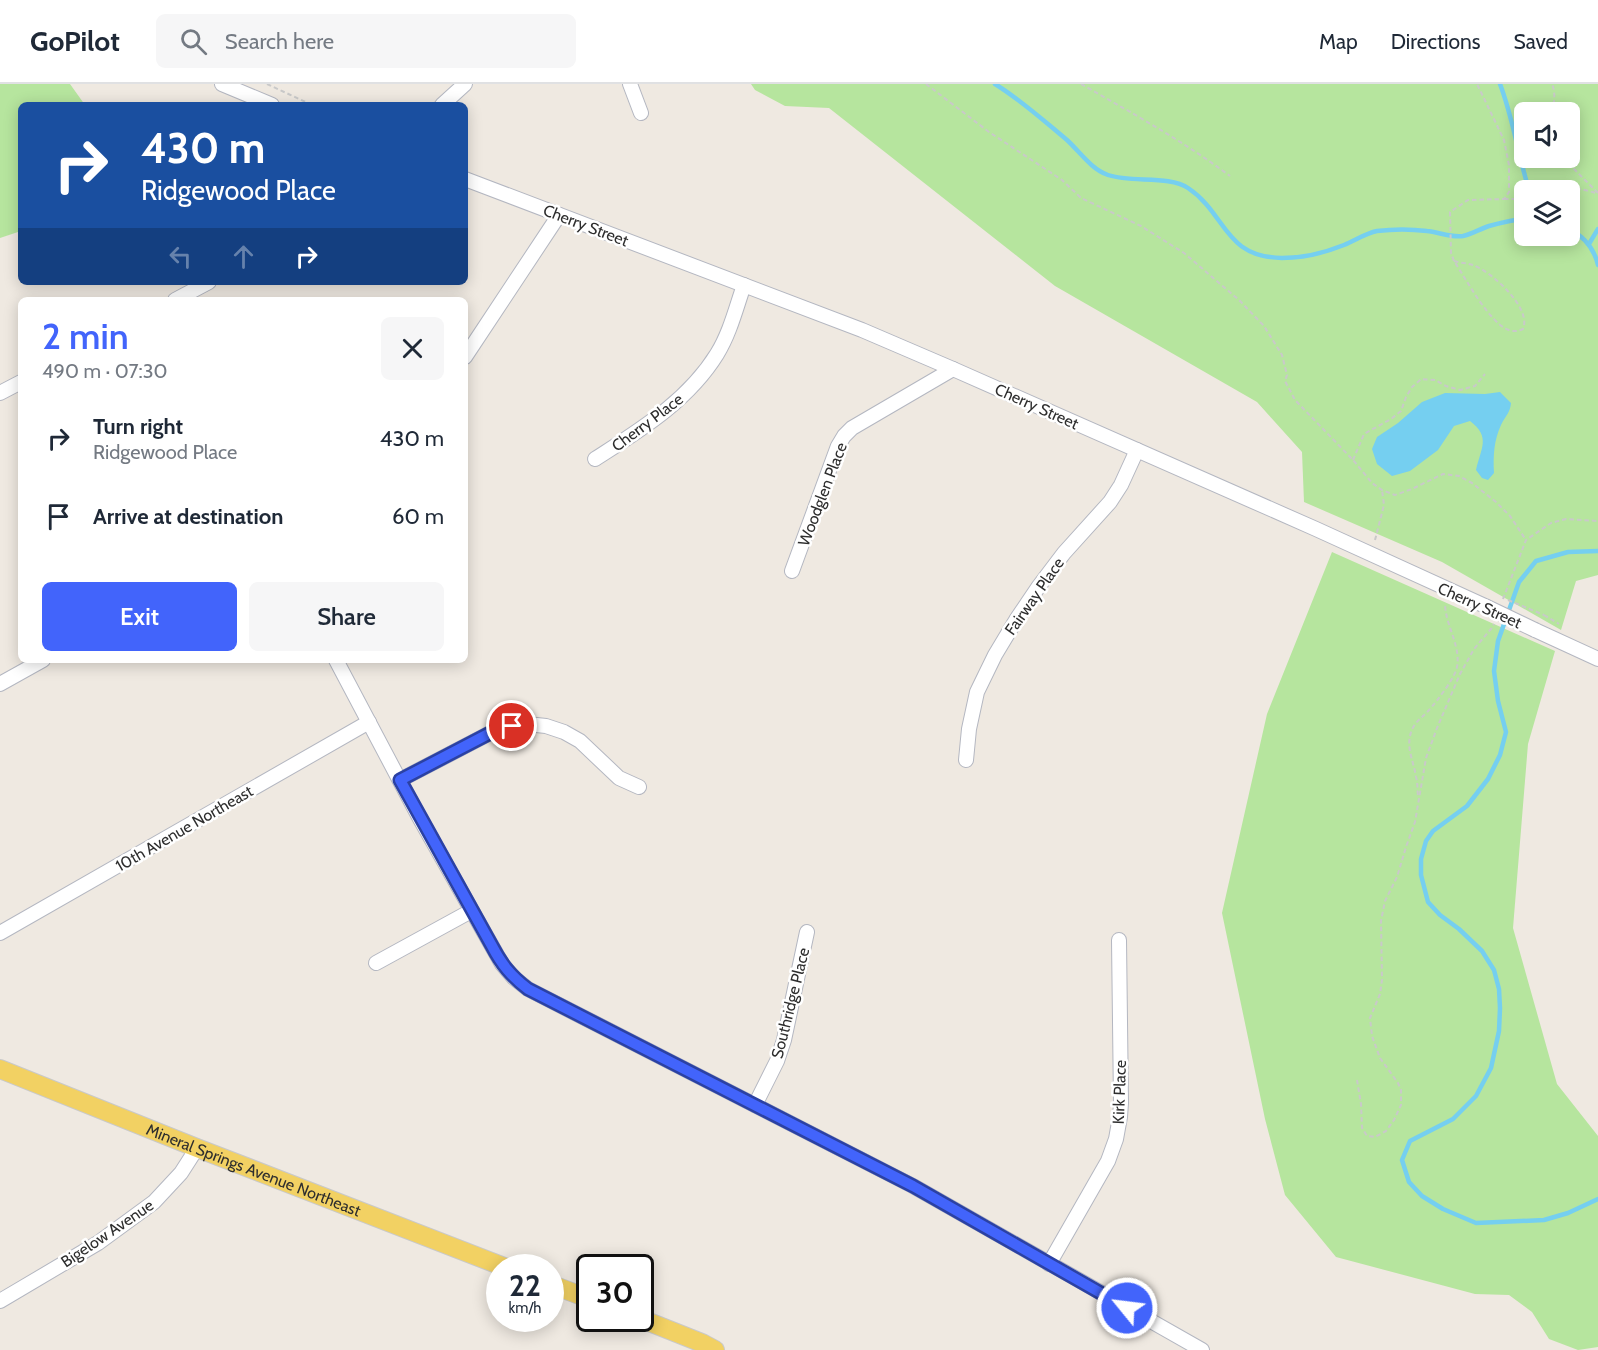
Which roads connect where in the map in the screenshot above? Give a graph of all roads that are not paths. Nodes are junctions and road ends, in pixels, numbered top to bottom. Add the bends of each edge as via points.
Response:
1 (222, 84) edge
2 (465, 84) edge
3 (630, 84) edge
4 (265, 102) edge
5 (445, 102) edge
6 (641, 113) dead end
7 (468, 180) edge
8 (559, 215) junction
9 (203, 285) edge
10 (744, 285) junction
11 (181, 297) edge
12 (468, 352) edge
13 (953, 369) junction
14 (18, 384) edge
15 (0, 393) edge
16 (1137, 450) junction
17 (595, 459) dead end
18 (792, 571) dead end
19 (1598, 658) edge
20 (38, 663) edge
21 (338, 663) edge
22 (0, 684) edge
23 (369, 722) junction
24 (966, 760) dead end
25 (400, 780) junction
26 (639, 787) dead end
27 (471, 910) junction
28 (807, 932) dead end
29 (0, 933) edge
30 (1119, 940) dead end
31 (376, 963) dead end
32 (0, 1070) edge
33 (755, 1105) junction
34 (197, 1148) junction
35 (486, 1260) edge
36 (1050, 1263) junction
37 (0, 1301) edge
38 (654, 1324) edge
39 (1183, 1346) edge
40 (715, 1350) edge
41 (1202, 1350) edge

1 - 4 street
2 - 5 street
3 - 6 street
7 - 8 street, Cherry Street
8 - 10 street, Cherry Street
8 - 12 street
9 - 11 street
10 - 13 street, Cherry Street
10 - 17 street, Cherry Place via 729,330 702,376 663,413
13 - 16 street, Cherry Street
13 - 18 street, Woodglen Place via 844,436
14 - 15 street
16 - 19 street, Cherry Street, bridge
16 - 24 street, Fairway Place via 1110,502 1039,586 995,655 977,692
20 - 22 street
21 - 23 street
23 - 25 street
23 - 29 street, 10th Avenue Northeast
25 - 26 street via 494,731 527,724 564,732 580,741 619,778
25 - 27 street
27 - 31 street
27 - 33 street via 502,964 528,989
28 - 33 street, Southridge Place via 784,1040
30 - 36 street, Kirk Place via 1121,1103 1116,1139 1108,1161
32 - 34 main road, Mineral Springs Avenue Northeast
33 - 36 street via 913,1186
34 - 35 main road, Mineral Springs Avenue Northeast
34 - 37 street, Bigelow Avenue via 181,1173 154,1202 98,1243
36 - 39 street
38 - 40 main road
39 - 41 street

